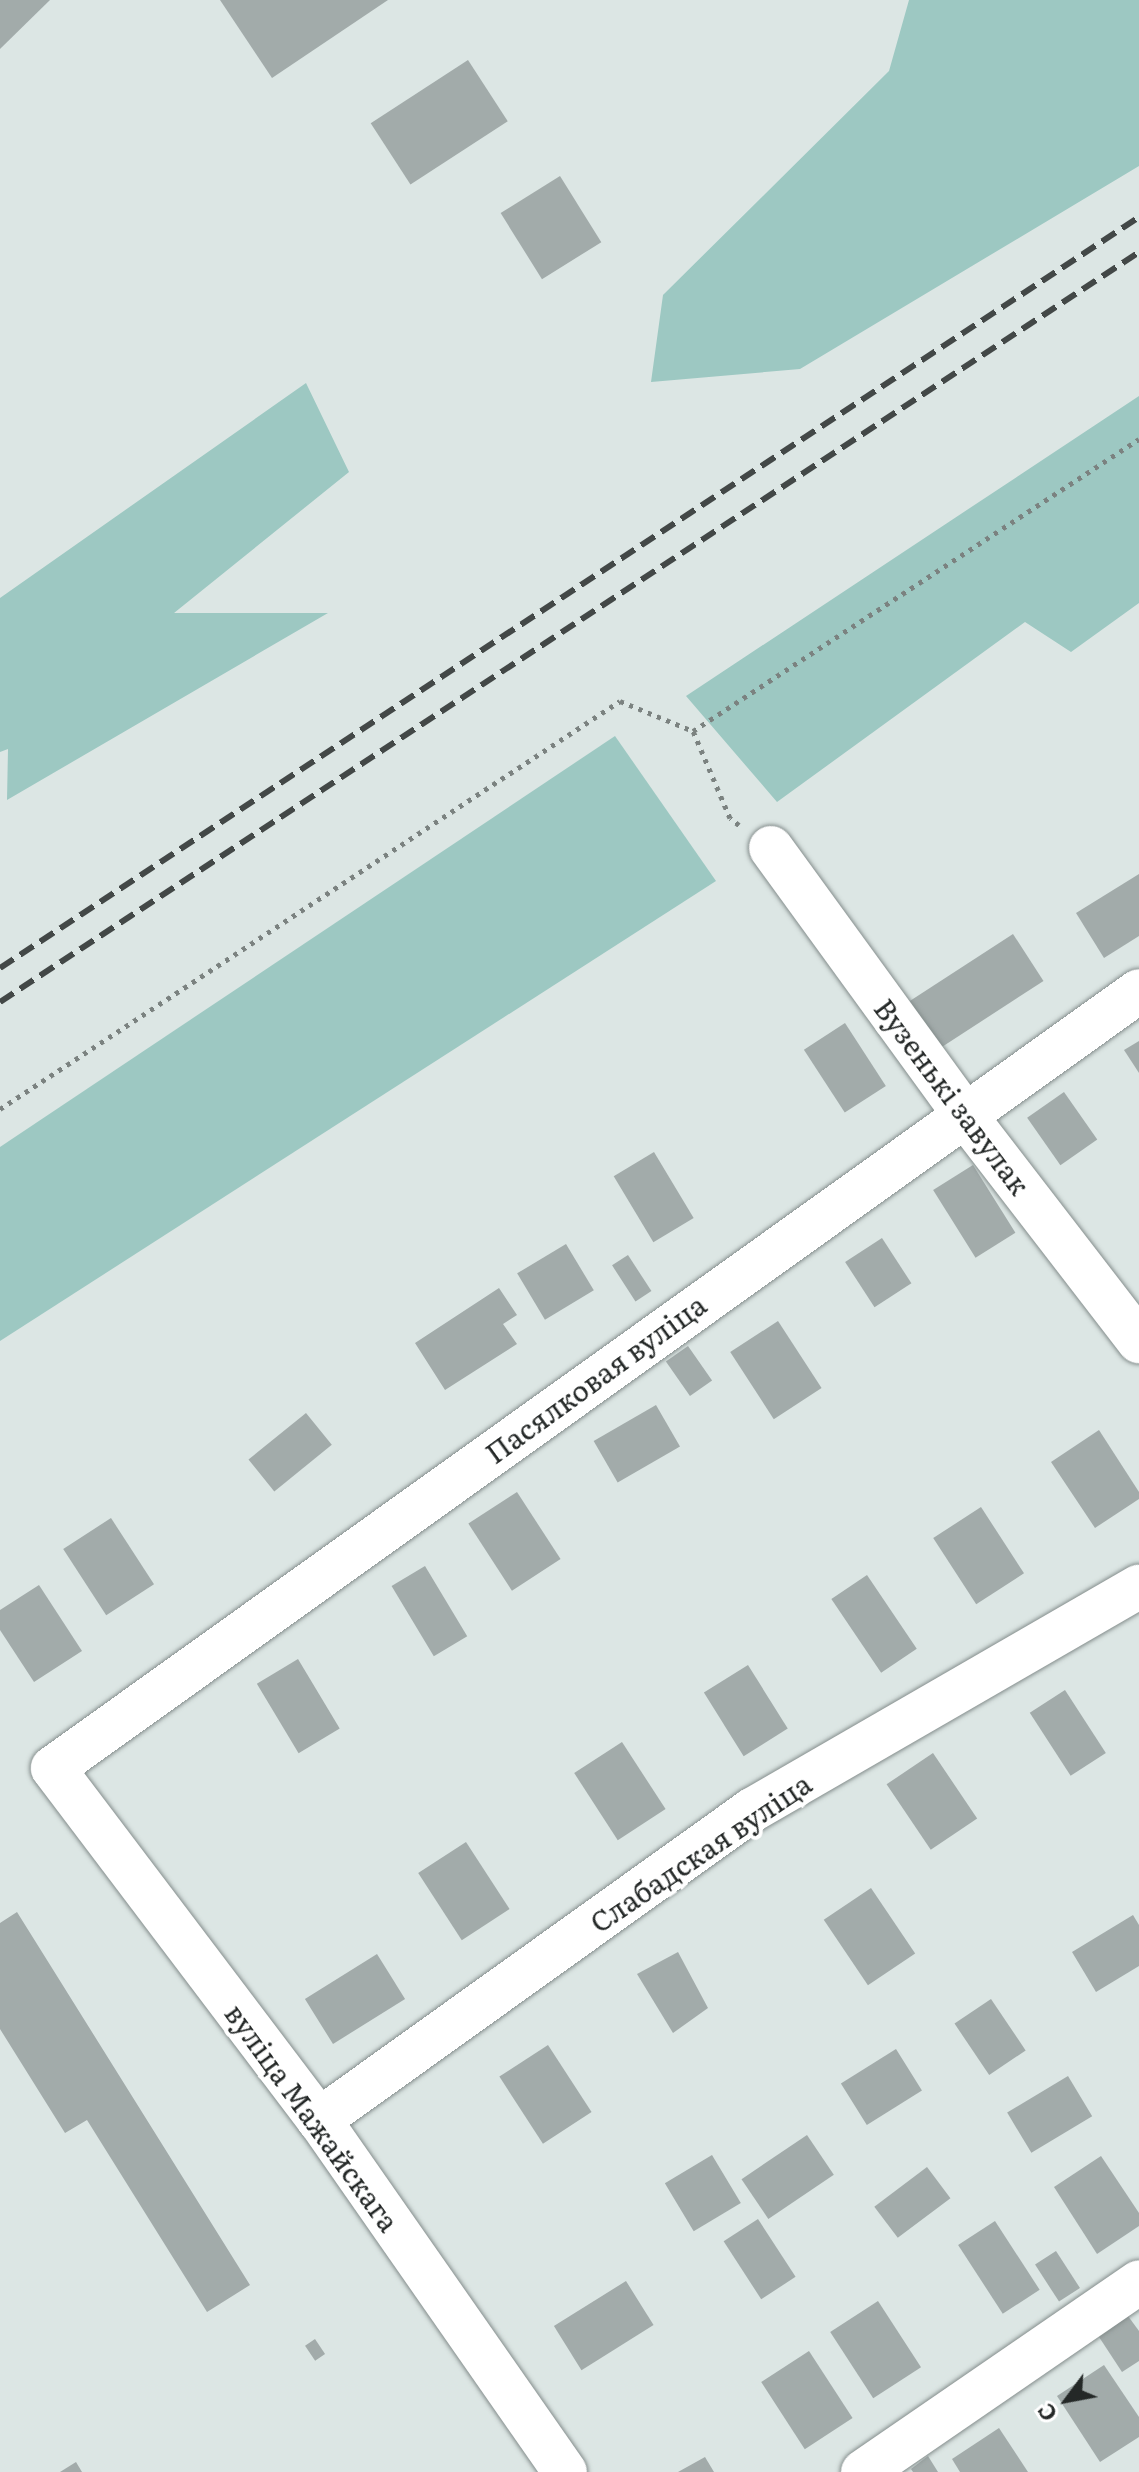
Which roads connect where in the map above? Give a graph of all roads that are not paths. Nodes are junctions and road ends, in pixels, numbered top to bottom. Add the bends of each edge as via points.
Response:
1 (771, 848) road end
2 (1139, 991) edge
3 (964, 1114) junction
4 (1139, 1341) edge
5 (1139, 1587) edge
6 (53, 1768) joint
7 (319, 2120) junction
8 (1139, 2282) edge
9 (565, 2472) edge
10 (863, 2472) edge

1 - 3 street, Вузенькі завулак
2 - 3 street, Пасялковая вуліца
3 - 4 street, Вузенькі завулак
3 - 6 street, Пасялковая вуліца
5 - 7 street, Слабадская вуліца via 752,1810
6 - 7 street, вуліца Мажайскага
7 - 9 street, вуліца Мажайскага
8 - 10 street

